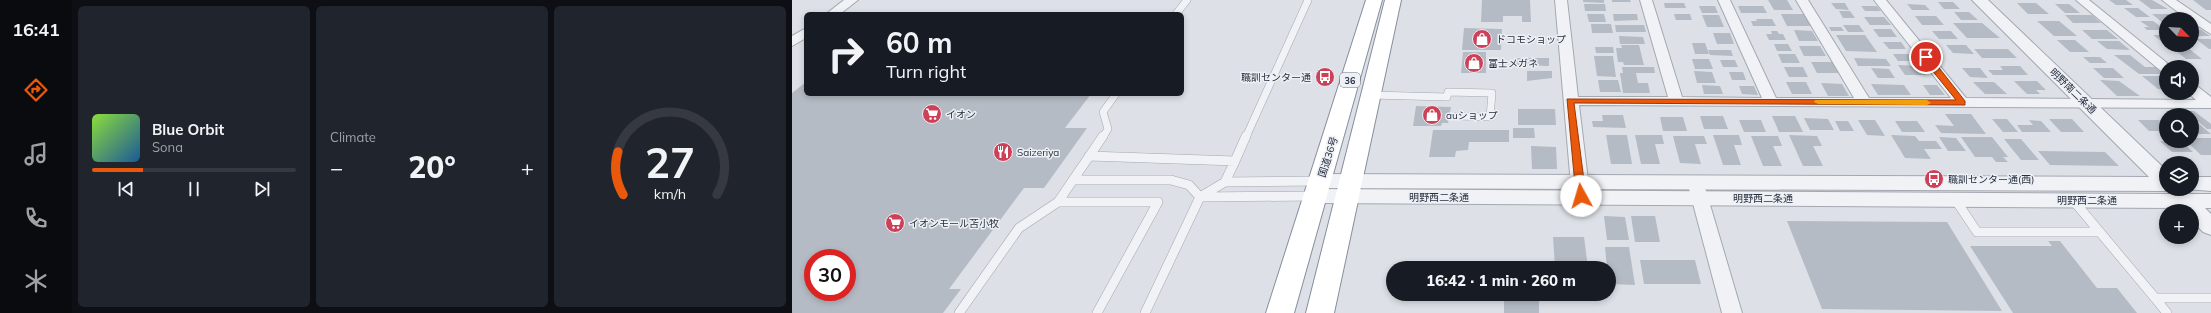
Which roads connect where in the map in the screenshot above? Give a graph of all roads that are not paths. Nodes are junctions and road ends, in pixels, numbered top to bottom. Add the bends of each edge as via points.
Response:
1 (852, 0) edge
2 (1187, 0) edge
3 (1308, 0) edge
4 (1374, 0) edge
5 (1393, 0) edge
6 (1561, 0) edge
7 (1646, 0) edge
8 (1724, 0) edge
9 (1802, 0) edge
10 (1880, 0) edge
11 (1979, 0) edge
12 (2082, 0) edge
13 (2168, 0) edge
14 (835, 12) edge
15 (1178, 12) edge
16 (2211, 30) edge
17 (2159, 62) edge
18 (1371, 95) junction
19 (2199, 95) edge
20 (1115, 96) edge
21 (1570, 101) junction
22 (1676, 101) junction
23 (1771, 102) junction
24 (1864, 102) junction
25 (1962, 103) junction
26 (2086, 104) junction
27 (2211, 104) edge
28 (1457, 116) dead end
29 (1089, 156) junction
30 (1235, 161) junction
31 (2159, 176) edge
32 (1074, 180) junction
33 (1225, 182) junction
34 (2159, 183) edge
35 (2211, 184) edge
36 (2199, 187) edge
37 (1317, 189) junction
38 (1349, 189) junction
39 (1580, 189) junction
40 (1697, 189) junction
41 (2159, 193) edge
42 (2187, 196) edge
43 (2197, 196) edge
44 (1200, 197) junction
45 (1955, 199) junction
46 (2073, 200) junction
47 (2211, 201) edge
48 (1058, 202) junction
49 (2211, 227) edge
50 (2100, 232) junction
51 (2155, 298) junction
52 (2211, 298) edge
53 (959, 313) edge
54 (1097, 313) edge
55 (1145, 313) edge
56 (1280, 313) edge
57 (1320, 313) edge
58 (1732, 313) edge
59 (2167, 313) edge

1 - 14 street
2 - 15 lane
3 - 30 lane
4 - 37 highway, 国道36号 / 36
5 - 18 highway, 36
6 - 21 street
7 - 22 street
8 - 23 street
9 - 24 street
10 - 25 street
11 - 26 street, 明野南二条通
12 - 17 street
13 - 16 street
18 - 28 lane via 1447,97 1448,92 1492,94 1490,117
18 - 38 highway, 36
19 - 27 street
20 - 29 lane via 1103,112 1108,129
21 - 22 street
21 - 39 street
22 - 23 street
23 - 24 street
24 - 25 street
25 - 26 street
26 - 27 street
26 - 31 street, 明野南二条通
29 - 30 lane
29 - 32 lane
30 - 33 lane
32 - 44 lane via 1171,180 1189,185
32 - 48 lane
33 - 37 lane
33 - 44 lane
34 - 40 street, 明野西二条通
35 - 36 street, 明野西二条通
37 - 38 street, 明野西二条通
37 - 44 lane
37 - 56 highway, 国道36号 / 36
38 - 39 street, 明野西二条通
38 - 57 highway, 36
39 - 40 street, 明野西二条通
40 - 45 street, 明野西二条通
40 - 58 street
41 - 46 street, 明野西二条通
42 - 49 street
43 - 47 street, 明野西二条通
44 - 55 lane
45 - 46 street, 明野西二条通
45 - 50 lane via 1978,232
46 - 50 lane
48 - 53 lane via 1019,228
48 - 54 lane via 1158,202
50 - 51 lane
51 - 52 lane
51 - 59 lane

